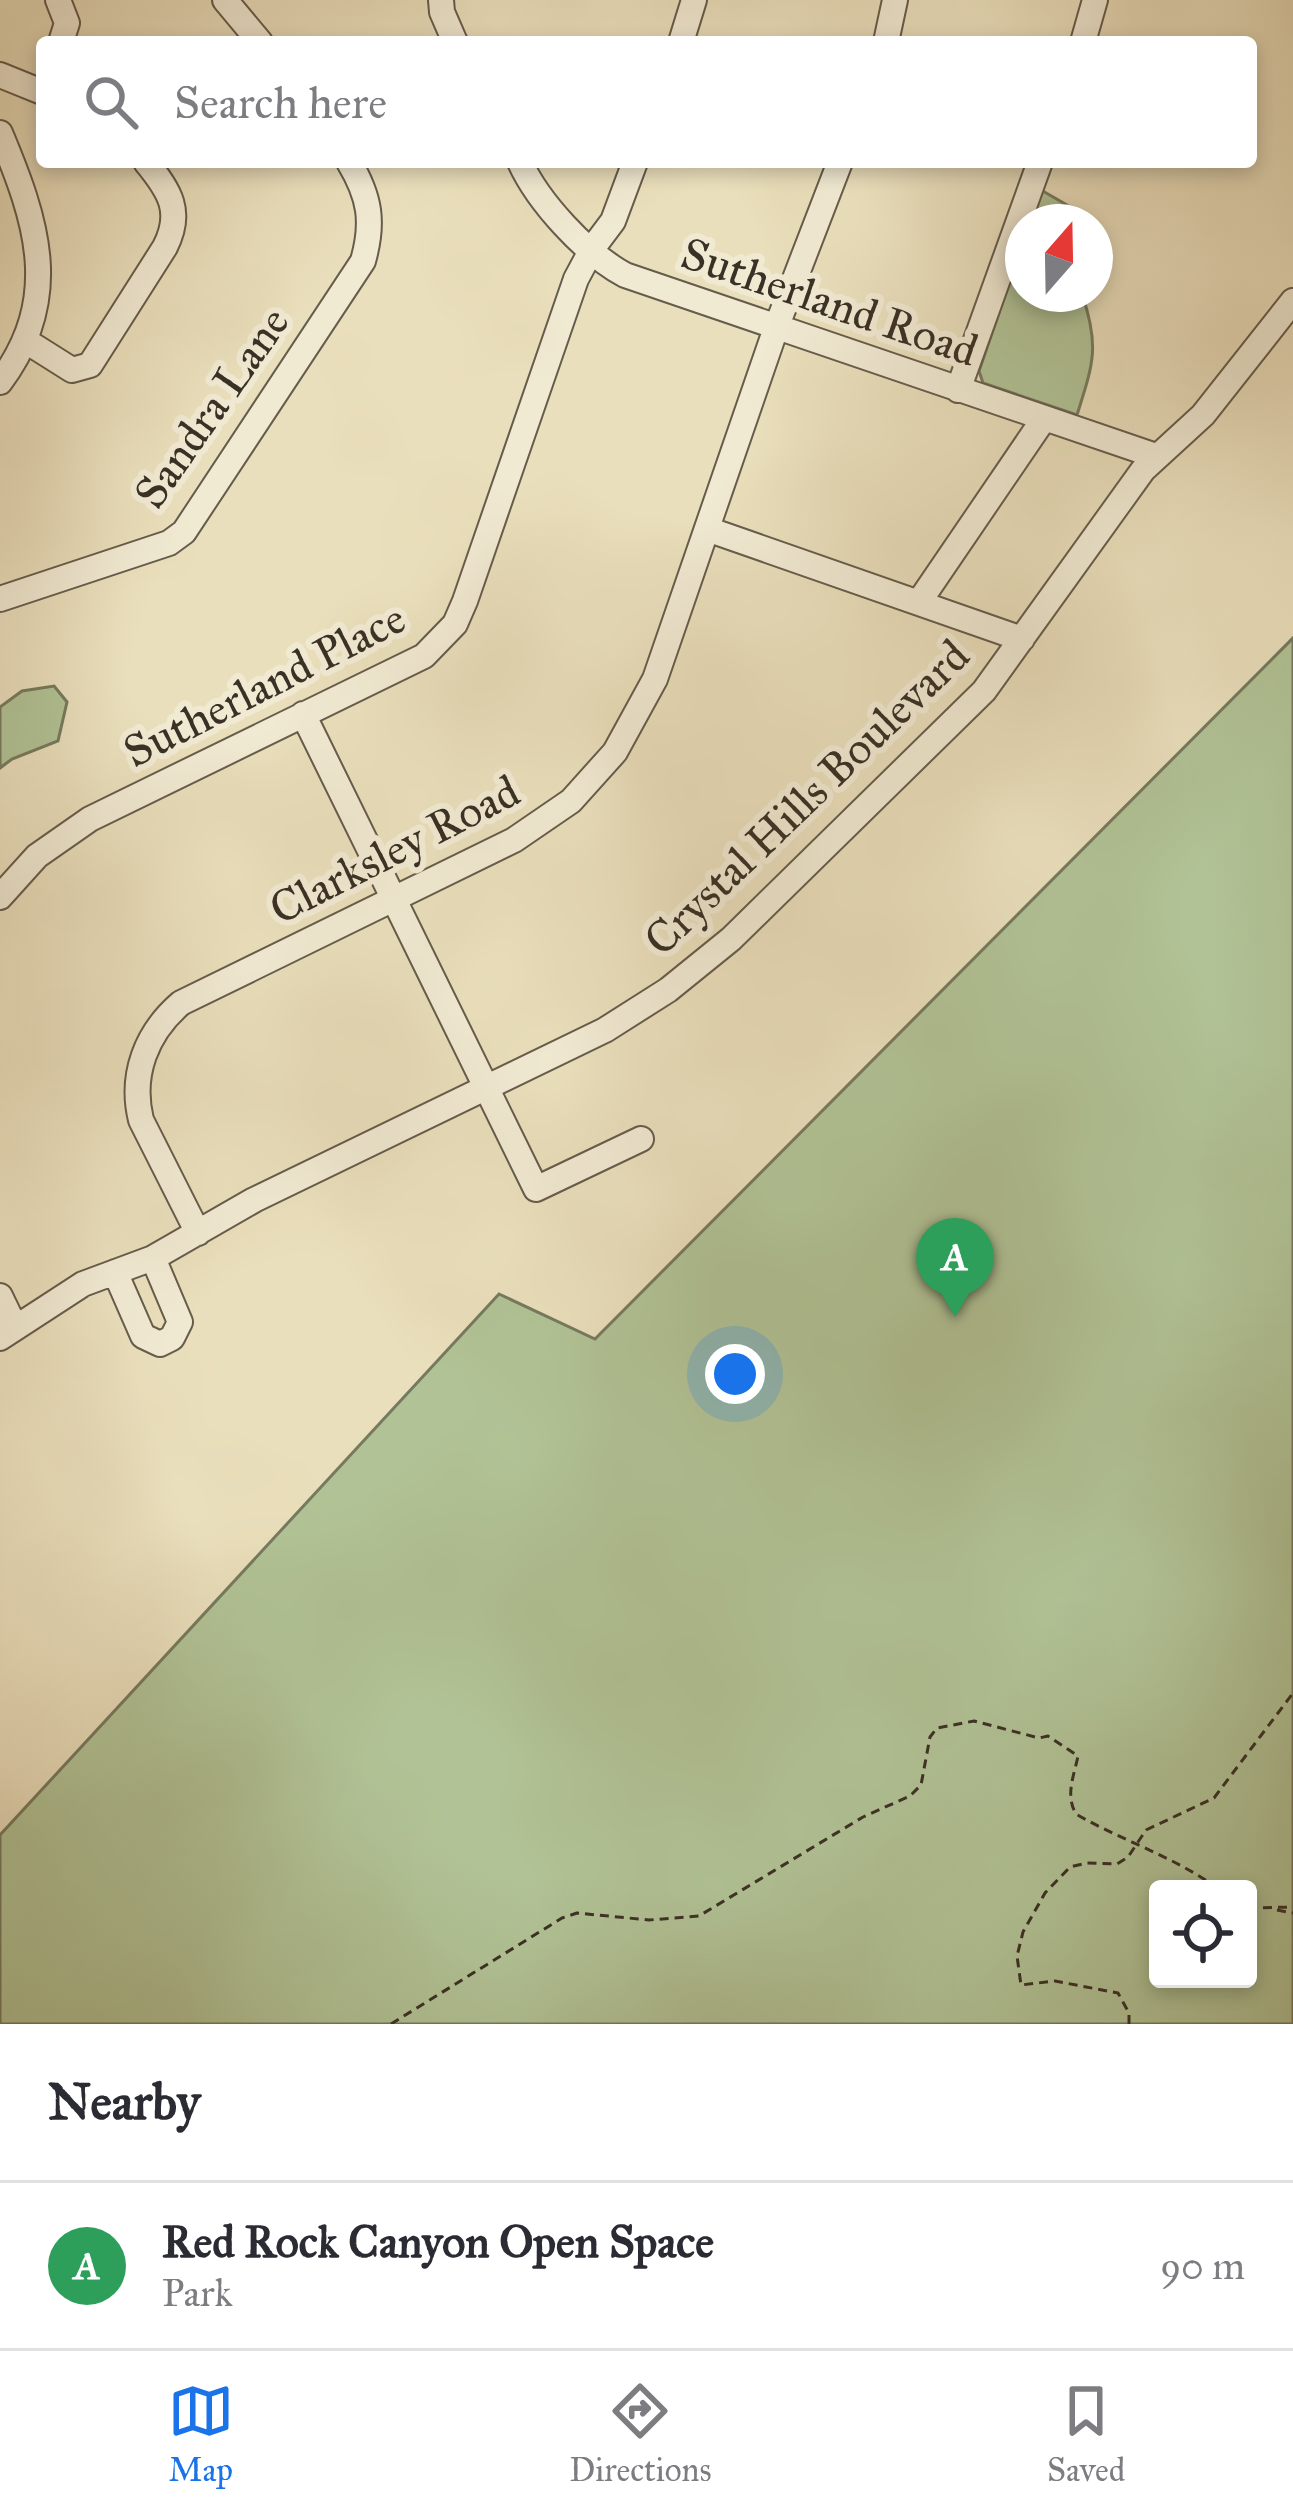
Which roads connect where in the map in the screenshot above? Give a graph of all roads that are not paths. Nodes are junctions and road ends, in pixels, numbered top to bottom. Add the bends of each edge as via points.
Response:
1 (58, 0) edge
2 (225, 0) edge
3 (441, 0) edge
4 (694, 0) edge
5 (895, 0) edge
6 (1095, 0) edge
7 (63, 36) edge
8 (255, 36) edge
9 (452, 36) edge
10 (683, 36) edge
11 (887, 36) edge
12 (1085, 36) edge
13 (0, 75) edge
14 (36, 90) edge
15 (0, 133) edge
16 (151, 168) edge
17 (352, 168) edge
18 (524, 168) edge
19 (633, 168) edge
20 (838, 168) edge
21 (1038, 168) edge
22 (592, 249) junction
23 (1293, 301) edge
24 (776, 328) junction
25 (26, 341) junction
26 (0, 382) edge
27 (958, 389) junction
28 (1043, 419) junction
29 (1156, 456) junction
30 (707, 530) junction
31 (0, 599) edge
32 (919, 602) junction
33 (1022, 639) junction
34 (304, 714) junction
35 (0, 897) edge
36 (394, 898) junction
37 (484, 1087) junction
38 (641, 1139) dead end
39 (198, 1233) junction
40 (152, 1258) junction
41 (115, 1272) junction
42 (0, 1295) edge
43 (8, 1332) edge

1 - 7 street
2 - 8 street
3 - 9 street
4 - 10 street
5 - 11 street
6 - 12 street
13 - 14 street
15 - 25 street via 39,272
16 - 25 street via 174,203 174,226 90,365 72,370
17 - 31 street, Sandra Lane via 371,215 363,261 184,532
18 - 22 street, Sutherland Road via 546,206
19 - 22 street, Sutherland Place via 613,221
20 - 24 street, Clarksley Road
21 - 27 street
22 - 24 street, Sutherland Road via 625,274
22 - 34 street, Sutherland Place via 455,624 424,656
23 - 29 street, Crystal Hills Boulevard via 1203,415
24 - 27 street, Sutherland Road
24 - 30 street, Clarksley Road
25 - 26 street
27 - 28 street, Sutherland Road
28 - 29 street, Sutherland Road
28 - 32 street
29 - 33 street, Crystal Hills Boulevard
30 - 32 street
30 - 36 street, Clarksley Road via 656,679 587,785 514,840
32 - 33 street
33 - 37 street, Crystal Hills Boulevard via 984,691 699,966 623,1019
34 - 35 street, Sutherland Place via 90,819 38,856
34 - 36 street
36 - 37 street
36 - 39 street, Clarksley Road via 181,1003 157,1028 142,1058 138,1106
37 - 38 street via 536,1189
37 - 39 street, Crystal Hills Boulevard
39 - 40 street, Crystal Hills Boulevard
40 - 41 street, Crystal Hills Boulevard
40 - 41 street via 180,1322 160,1344 143,1336
41 - 43 street, Crystal Hills Boulevard
42 - 43 street

